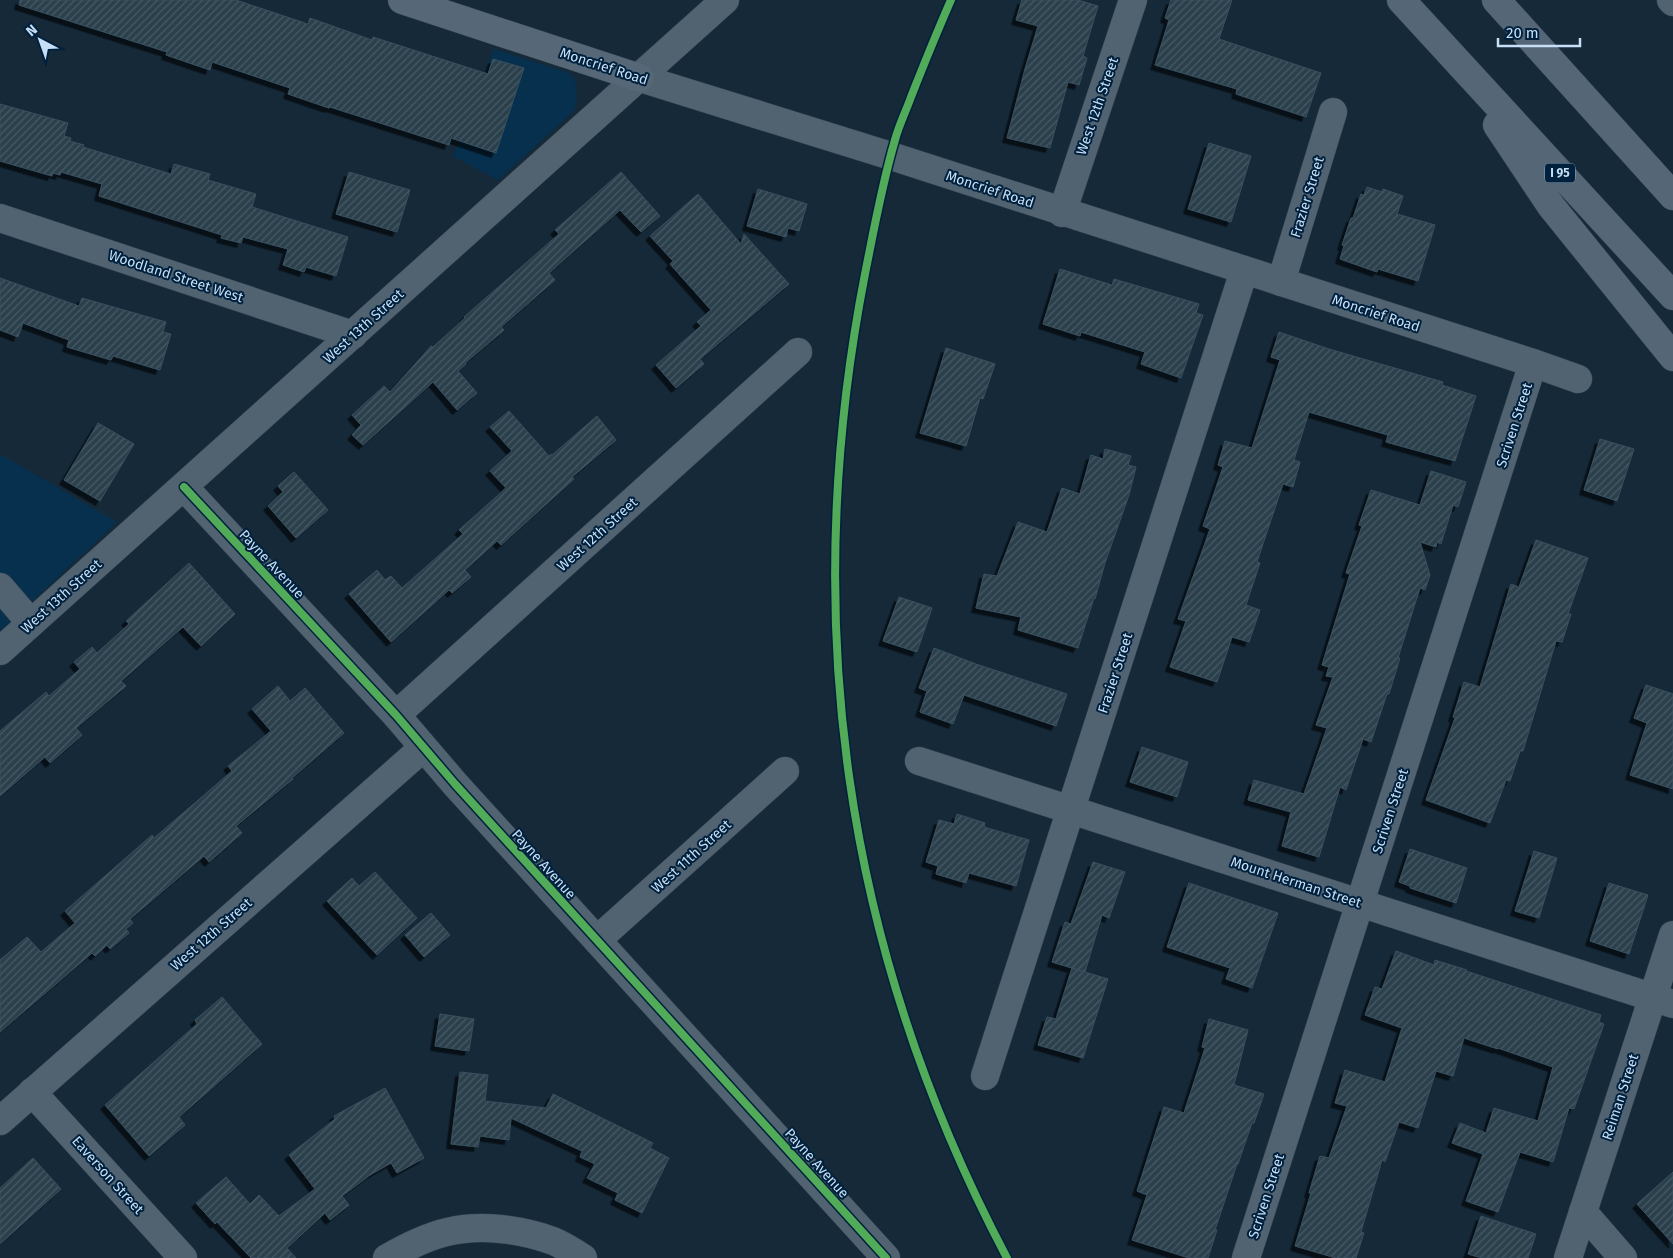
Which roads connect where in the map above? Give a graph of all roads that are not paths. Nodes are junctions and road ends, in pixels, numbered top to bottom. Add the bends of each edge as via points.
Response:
1 (402, 0) edge
2 (725, 0) edge
3 (1133, 0) edge
4 (1401, 0) edge
5 (1496, 0) edge
6 (1447, 51) junction
7 (640, 78) junction
8 (1333, 112) dead end
9 (1619, 136) junction
10 (1673, 169) edge
11 (1673, 196) edge
12 (1062, 213) junction
13 (0, 218) edge
14 (1244, 271) junction
15 (1281, 282) junction
16 (1673, 296) edge
17 (352, 335) junction
18 (798, 352) dead end
19 (1673, 357) edge
20 (1533, 363) junction
21 (1578, 379) dead end
22 (184, 487) junction
23 (0, 587) edge
24 (32, 623) junction
25 (0, 651) edge
26 (396, 715) junction
27 (423, 748) junction
28 (919, 761) dead end
29 (785, 771) dead end
30 (1071, 809) junction
31 (1360, 902) junction
32 (1673, 935) edge
33 (597, 940) junction
34 (1663, 1001) edge
35 (985, 1076) dead end
36 (32, 1092) junction
37 (0, 1120) edge
38 (1583, 1212) junction
39 (183, 1258) edge
40 (387, 1258) edge
41 (583, 1258) edge
42 (886, 1258) edge
43 (1246, 1258) edge
44 (1568, 1258) edge
45 (1623, 1258) edge

1 - 7 main road, Moncrief Road
2 - 7 street, West 13th Street
3 - 12 street, West 12th Street
4 - 6 highway, I 95
5 - 9 highway
6 - 16 highway, I 95
6 - 19 highway via 1551,206
7 - 12 street, Moncrief Road
7 - 17 street, West 13th Street
8 - 15 street, Frazier Street
9 - 10 highway
9 - 11 highway
12 - 14 street, Moncrief Road
13 - 17 street, Woodland Street West
14 - 15 street, Moncrief Road
14 - 30 street, Frazier Street
15 - 20 street, Moncrief Road
17 - 22 street, West 13th Street
18 - 26 street, West 12th Street
20 - 21 street, Moncrief Road
20 - 31 street, Scriven Street
22 - 24 street, West 13th Street
22 - 26 street, Payne Avenue
23 - 24 street
24 - 25 street, West 13th Street
26 - 27 street, Payne Avenue
27 - 33 street, Payne Avenue
27 - 36 street, West 12th Street
28 - 30 street, Mount Herman Street
29 - 33 street, West 11th Street
30 - 31 street, Mount Herman Street
30 - 35 street, Frazier Street
31 - 34 street, Mount Herman Street
31 - 43 street, Scriven Street
32 - 34 street, Reiman Street
33 - 42 street, Payne Avenue
34 - 38 street, Reiman Street
36 - 37 street, West 12th Street
36 - 39 street, Eaverson Street
38 - 44 street, Reiman Street
38 - 45 street
40 - 41 street via 412,1244 447,1232 480,1228 515,1231 553,1241

